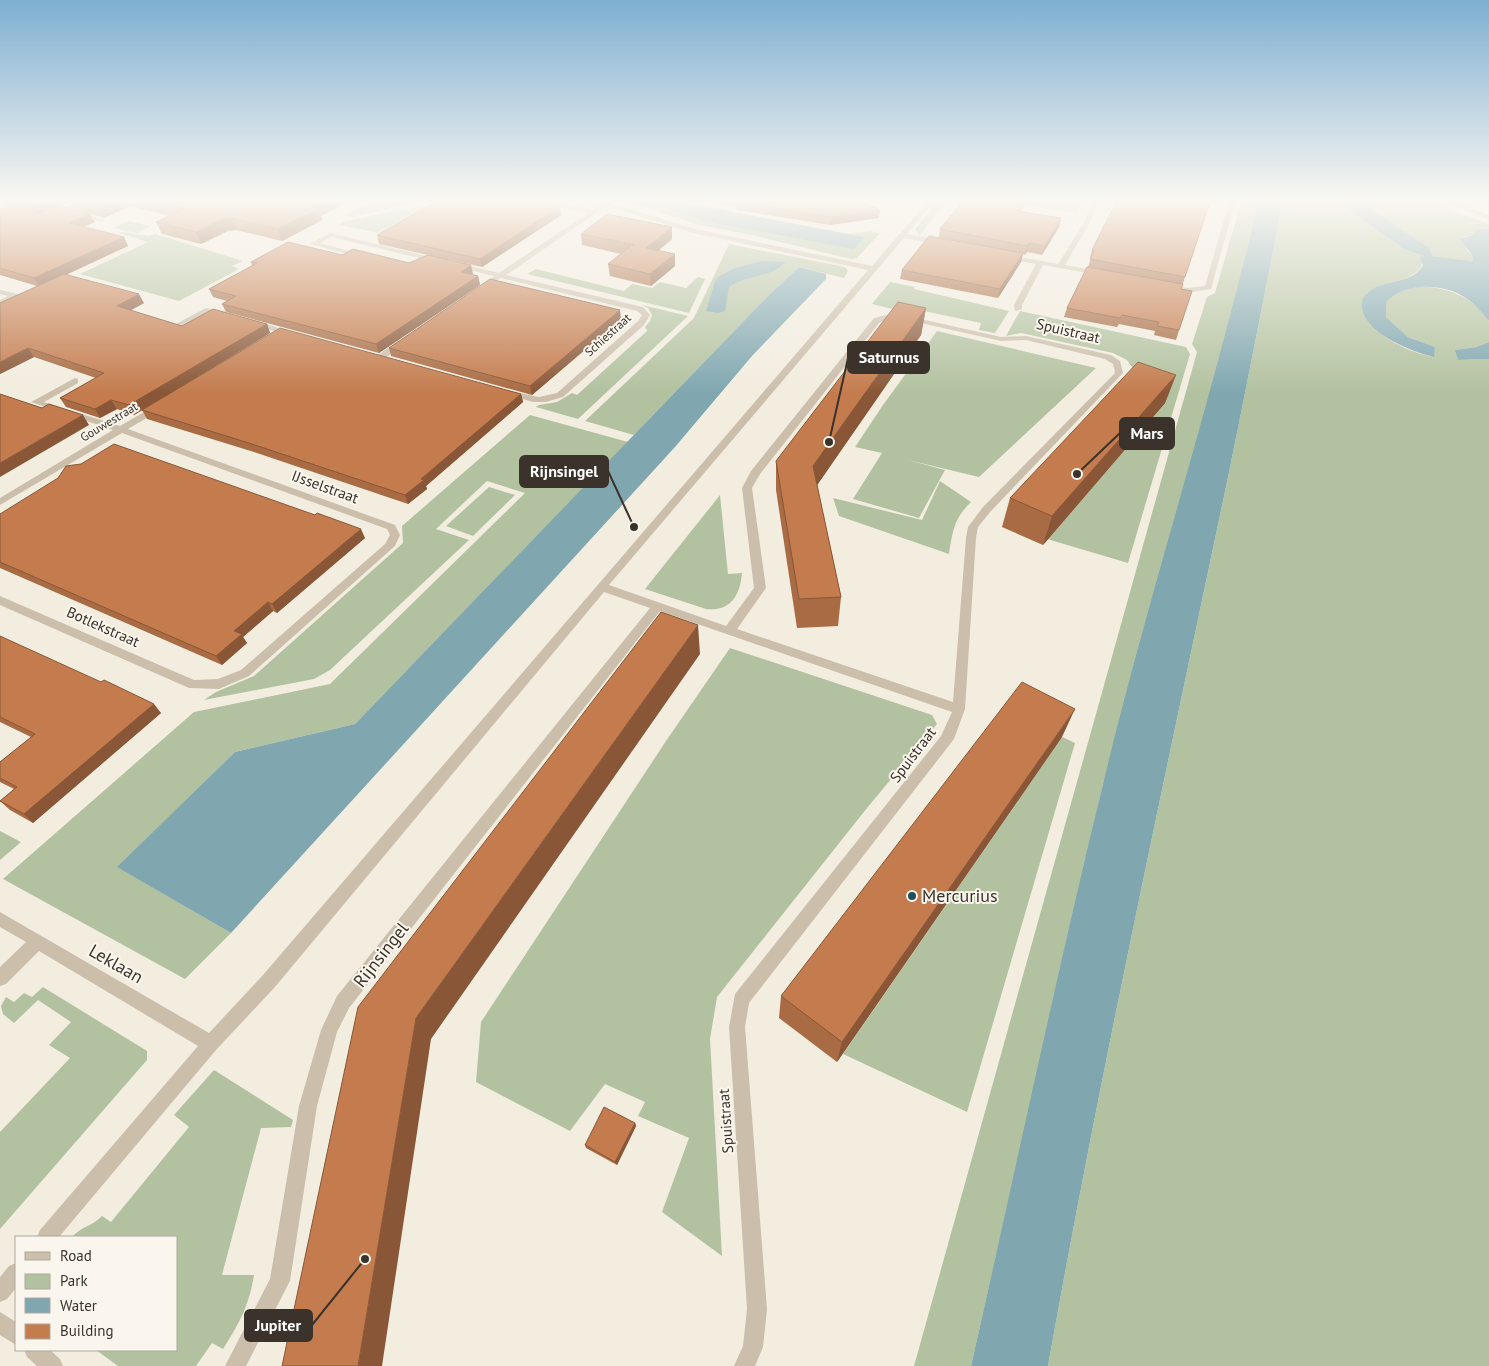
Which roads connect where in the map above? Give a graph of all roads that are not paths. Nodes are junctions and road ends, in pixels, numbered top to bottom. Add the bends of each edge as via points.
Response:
1 (457, 266) edge
2 (515, 266) edge
3 (858, 266) edge
4 (876, 266) edge
5 (1039, 266) edge
6 (1060, 266) edge
7 (1214, 266) edge
8 (873, 269) junction
9 (1105, 275) edge
10 (500, 276) junction
11 (492, 281) edge
12 (1160, 285) edge
13 (0, 292) edge
14 (0, 303) edge
15 (1018, 309) dead end
16 (234, 318) edge
17 (244, 320) edge
18 (176, 326) edge
19 (300, 336) edge
20 (412, 336) edge
21 (389, 360) edge
22 (75, 381) dead end
23 (494, 390) edge
24 (172, 399) edge
25 (121, 430) junction
26 (0, 502) edge
27 (602, 586) junction
28 (0, 600) edge
29 (657, 607) junction
30 (729, 631) junction
31 (193, 685) joint
32 (959, 709) junction
33 (0, 920) edge
34 (37, 942) junction
35 (0, 978) edge
36 (210, 1044) junction
37 (48, 1236) edge
38 (15, 1274) edge
39 (0, 1292) edge
40 (0, 1322) edge
41 (15, 1334) edge
42 (35, 1351) edge
43 (53, 1366) edge
44 (235, 1366) edge
45 (744, 1366) edge

1 - 10 street
2 - 10 street
3 - 8 street
4 - 8 street
5 - 15 street
6 - 9 street
7 - 12 street via 1208,287 1200,290
8 - 27 street
10 - 11 street
10 - 23 street, Schiestraat via 640,309 646,315 560,395 532,400
13 - 14 street via 15,296
16 - 18 street via 206,310
17 - 19 street via 278,333
20 - 21 street via 375,357
22 - 25 street, IJsselstraat via 36,402
24 - 25 street, Gouwestraat
25 - 26 street, Gouwestraat
25 - 31 street, IJsselstraat via 391,527 395,535 390,546 245,673 220,684
27 - 29 street
27 - 36 street via 269,981
28 - 31 street, Botlekstraat
29 - 30 street
29 - 44 street, Rijnsingel via 344,1002 329,1030 308,1106 280,1281
30 - 32 street
30 - 32 street, Spuistraat via 760,588 747,488 755,473 878,320 894,315 1001,339 1026,338 1108,357 1117,364 1119,373 987,509 974,527
32 - 45 street, Spuistraat via 947,739 741,1000 736,1027 756,1309 753,1347
33 - 34 street, Leklaan
34 - 35 street
34 - 36 street, Leklaan
36 - 37 street
38 - 39 street
40 - 41 street
42 - 43 street

